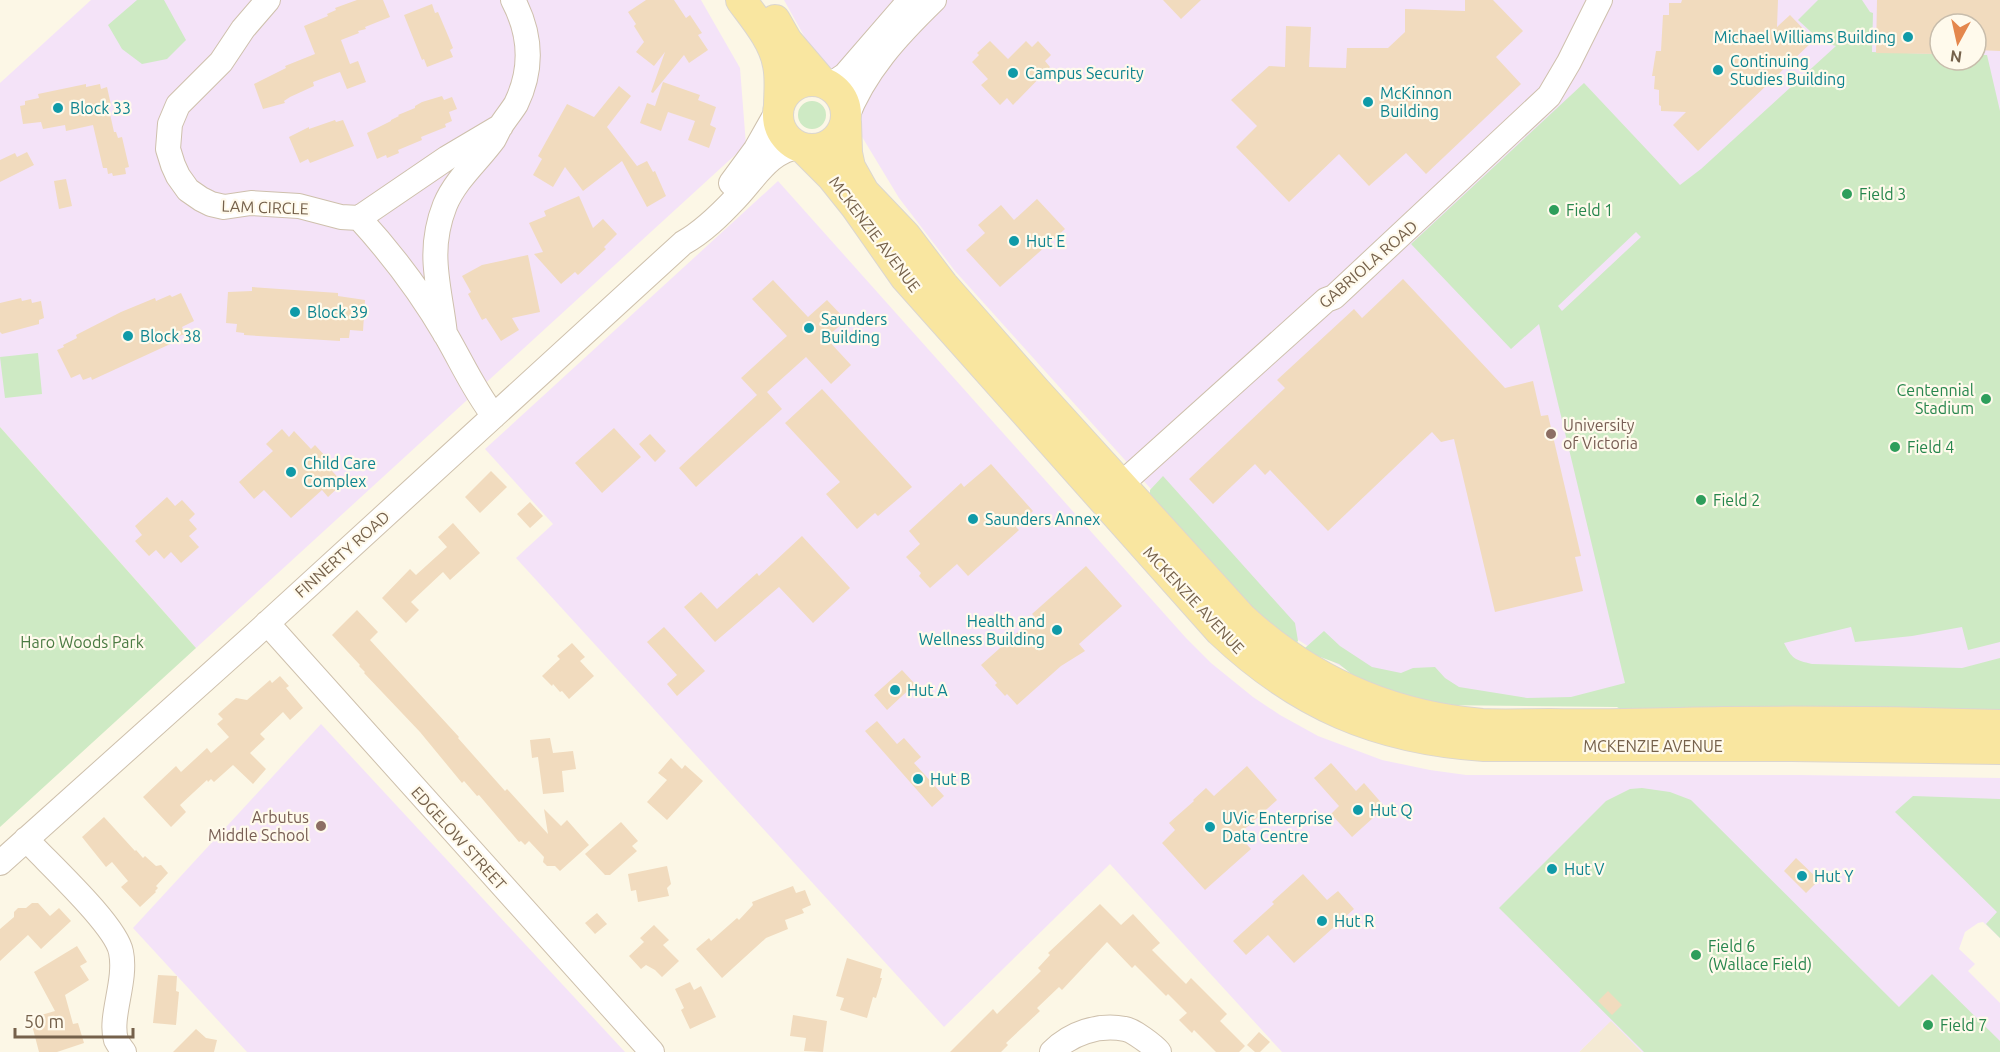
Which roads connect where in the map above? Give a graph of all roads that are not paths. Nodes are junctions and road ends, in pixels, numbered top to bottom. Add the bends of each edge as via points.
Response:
1 (268, 0) edge
2 (513, 0) edge
3 (741, 0) edge
4 (765, 0) edge
5 (910, 0) edge
6 (934, 0) edge
7 (1600, 0) edge
8 (823, 82) junction
9 (778, 108) junction
10 (846, 120) junction
11 (501, 126) junction
12 (801, 147) junction
13 (447, 158) junction
14 (462, 177) junction
15 (359, 218) junction
16 (683, 243) junction
17 (446, 334) junction
18 (494, 416) junction
19 (1112, 492) junction
20 (267, 623) junction
21 (2000, 725) edge
22 (2000, 749) edge
23 (26, 839) junction
24 (0, 863) edge
25 (123, 1052) edge
26 (652, 1052) edge
27 (1052, 1052) edge
28 (1159, 1052) edge

1 - 15 street, LAM CIRCLE via 221,62 178,105 169,134 173,165 189,190 211,204 299,206
2 - 11 street via 528,41 528,64 515,106
3 - 9 main road via 777,60
4 - 8 main road via 787,41
5 - 8 street via 845,75
6 - 10 street via 881,55
7 - 19 street, GABRIOLA ROAD via 1549,96 1389,248
8 - 9 main road via 795,85 784,94
8 - 10 main road via 842,97
9 - 12 main road via 783,132
9 - 16 street, FINNERTY ROAD via 756,149
10 - 12 main road via 840,135 830,144 821,148
10 - 19 main road, MCKENZIE AVENUE via 850,167 864,192 1035,390
11 - 13 street
11 - 14 street
12 - 16 street, FINNERTY ROAD via 785,150 771,159 712,222
12 - 19 main road, MCKENZIE AVENUE via 850,199 905,277
13 - 14 street
13 - 15 street
14 - 17 street via 445,205 436,245 434,268
15 - 17 street via 400,266
16 - 18 street, FINNERTY ROAD
17 - 18 street
18 - 20 street, FINNERTY ROAD
19 - 21 main road, MCKENZIE AVENUE via 1278,649 1348,691 1401,710 1484,724 1793,721
19 - 22 main road, MCKENZIE AVENUE via 1220,631 1252,661 1284,685 1334,712 1400,734 1453,744 1506,746
20 - 23 street, FINNERTY ROAD
20 - 26 street, EDGELOW STREET
23 - 24 street, FINNERTY ROAD
23 - 25 street via 110,928 121,950 123,975 116,1039
27 - 28 street via 1091,1028 1127,1029

